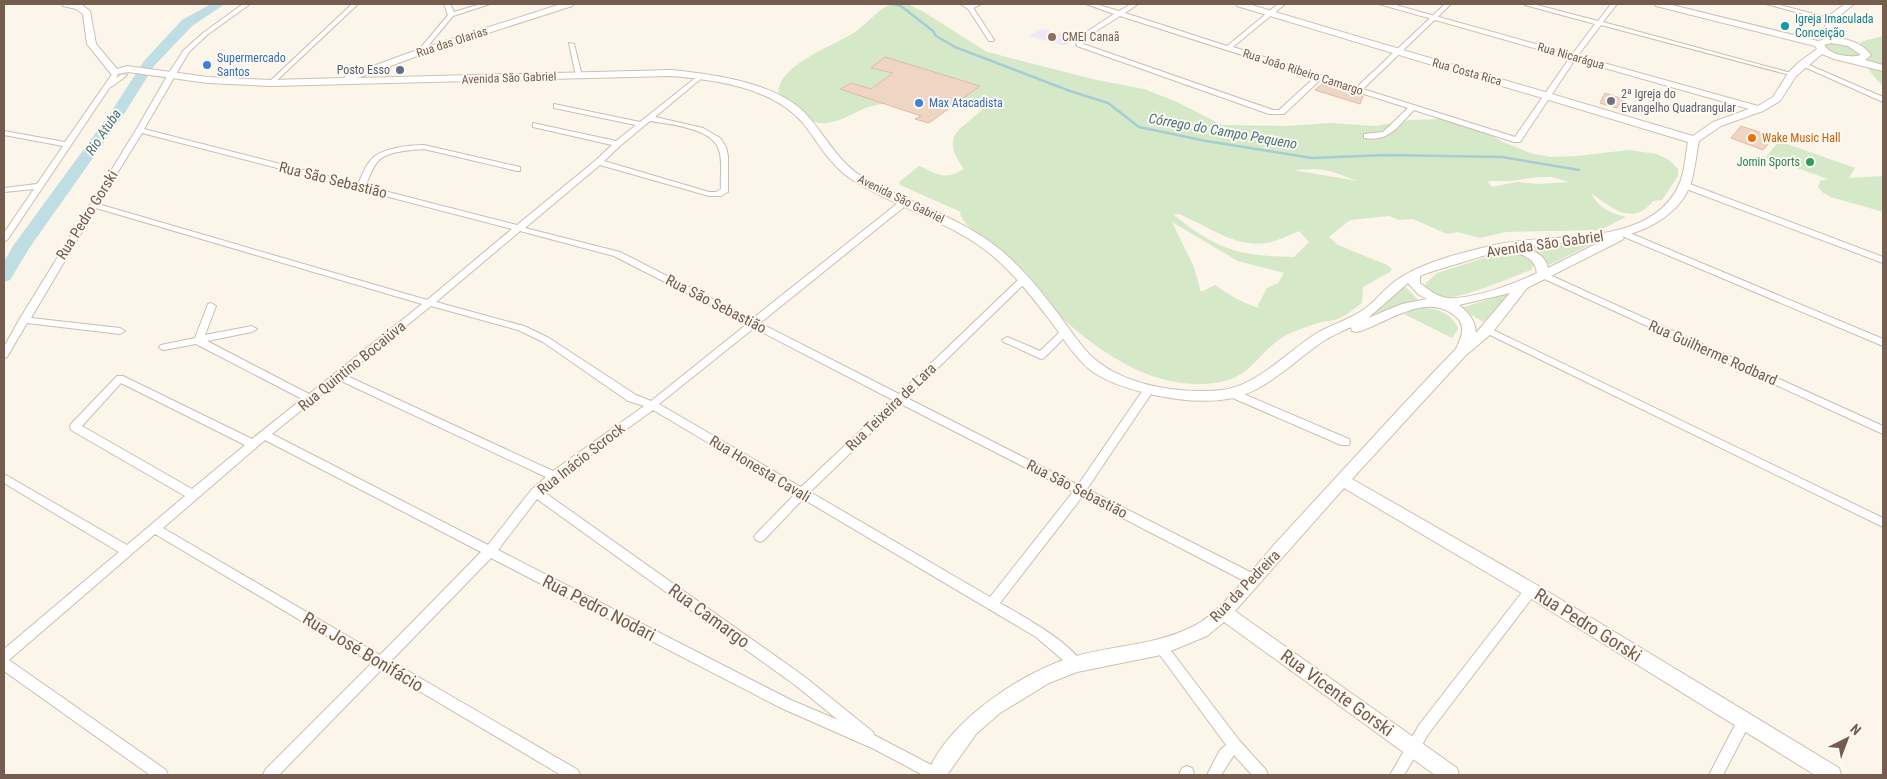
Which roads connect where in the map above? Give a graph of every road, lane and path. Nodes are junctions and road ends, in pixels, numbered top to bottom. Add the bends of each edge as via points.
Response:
1 (66, 4) edge
2 (248, 4) edge
3 (355, 4) edge
4 (446, 4) edge
5 (486, 4) edge
6 (570, 4) edge
7 (1090, 4) edge
8 (1135, 4) edge
9 (1240, 4) edge
10 (1282, 4) edge
11 (1383, 4) edge
12 (1448, 4) edge
13 (1528, 4) edge
14 (1614, 4) edge
15 (1659, 4) edge
16 (1769, 4) edge
17 (1850, 4) edge
18 (970, 5) edge
19 (1270, 13) junction
20 (1120, 14) junction
21 (452, 15) junction
22 (1433, 18) junction
23 (1829, 22) junction
24 (1598, 23) junction
25 (991, 40) dead end
26 (1846, 43) junction
27 (571, 44) dead end
28 (1822, 45) junction
29 (1228, 48) junction
30 (1398, 51) junction
31 (420, 52) junction
32 (1573, 57) junction
33 (1865, 57) junction
34 (1850, 59) junction
35 (1803, 63) junction
36 (1883, 67) edge
37 (123, 72) junction
38 (1792, 74) junction
39 (170, 75) junction
40 (579, 76) junction
41 (701, 76) junction
42 (1318, 78) junction
43 (336, 82) junction
44 (271, 83) junction
45 (1358, 90) junction
46 (1547, 95) junction
47 (1883, 100) edge
48 (557, 106) dead end
49 (1413, 107) junction
50 (1759, 109) junction
51 (648, 118) junction
52 (641, 124) junction
53 (536, 125) dead end
54 (140, 130) junction
55 (4, 133) edge
56 (1367, 136) dead end
57 (1694, 140) junction
58 (617, 144) junction
59 (68, 145) junction
60 (599, 162) junction
61 (517, 169) dead end
62 (1684, 185) junction
63 (40, 186) junction
64 (362, 187) junction
65 (4, 190) edge
66 (906, 201) junction
67 (93, 205) junction
68 (520, 228) junction
69 (1628, 232) junction
70 (4, 240) edge
71 (1508, 245) junction
72 (1883, 260) edge
73 (1414, 274) junction
74 (1542, 275) junction
75 (1024, 279) junction
76 (1522, 285) junction
77 (1446, 302) junction
78 (429, 303) junction
79 (211, 306) dead end
80 (1461, 311) junction
81 (24, 320) junction
82 (753, 322) junction
83 (252, 329) dead end
84 (1487, 330) junction
85 (120, 331) dead end
86 (1065, 332) junction
87 (1007, 340) dead end
88 (198, 341) junction
89 (1883, 343) edge
90 (164, 347) dead end
91 (1305, 348) junction
92 (1460, 353) junction
93 (4, 355) edge
94 (338, 376) junction
95 (1148, 389) junction
96 (1232, 393) junction
97 (902, 398) junction
98 (310, 400) junction
99 (652, 405) junction
100 (1883, 430) edge
101 (264, 435) junction
102 (1345, 442) dead end
103 (253, 444) junction
104 (554, 476) junction
105 (4, 478) edge
106 (1342, 480) junction
107 (1080, 491) junction
108 (536, 492) junction
109 (801, 494) junction
110 (193, 495) junction
111 (1883, 524) edge
112 (154, 528) junction
113 (760, 537) dead end
114 (128, 551) junction
115 (490, 551) junction
116 (1254, 580) junction
117 (1531, 590) junction
118 (991, 605) junction
119 (1224, 612) junction
120 (1161, 647) junction
121 (4, 657) edge
122 (380, 662) junction
123 (4, 664) edge
124 (1076, 664) junction
125 (1744, 721) junction
126 (879, 744) junction
127 (1234, 744) junction
128 (1412, 747) junction
129 (161, 775) edge
130 (270, 775) edge
131 (573, 775) edge
132 (936, 775) edge
133 (1214, 775) edge
134 (1261, 775) edge
135 (1397, 775) edge
136 (1450, 775) edge
137 (1716, 775) edge
138 (1832, 775) edge

1 - 37 main road via 87,13 92,44 99,54
2 - 39 street, Rua Pedro Gorski via 186,51
3 - 44 street
4 - 21 street
5 - 21 street
6 - 31 main road, Rua das Olarias
7 - 20 street, Rua João Ribeiro Camargo
8 - 20 street
9 - 19 main road, Rua Costa Rica
10 - 19 street
11 - 22 main road, Rua Nicarágua
12 - 22 street
13 - 24 street
14 - 24 street
15 - 28 main road
16 - 23 street
17 - 23 main road
18 - 25 street
19 - 29 street
19 - 30 main road, Rua Costa Rica
20 - 29 street, Rua João Ribeiro Camargo
20 - 42 street via 1082,37 1079,45 1272,112 1281,112
21 - 31 street
22 - 30 street
22 - 32 main road, Rua Nicarágua
23 - 26 main road
23 - 28 main road
24 - 32 street
24 - 38 street
26 - 28 main road
26 - 33 main road via 1860,48
27 - 40 street
28 - 34 main road
28 - 35 main road
29 - 42 street, Rua João Ribeiro Camargo
30 - 45 street
30 - 46 main road, Rua Costa Rica
31 - 43 main road, Rua das Olarias
32 - 46 street
32 - 50 main road, Rua Nicarágua
33 - 34 main road
33 - 36 main road
34 - 35 main road
34 - 36 main road
35 - 38 main road
35 - 47 street
37 - 39 main road, Avenida São Gabriel
37 - 59 street via 108,87
38 - 50 main road via 1777,99
39 - 44 main road, Avenida São Gabriel
39 - 54 street, Rua Pedro Gorski
40 - 41 main road, Avenida São Gabriel
40 - 43 main road, Avenida São Gabriel
41 - 51 street, Rua Quintino Bocaiúva
41 - 66 main road, Avenida São Gabriel via 775,96 789,104 853,176
42 - 45 street, Rua João Ribeiro Camargo
43 - 44 main road, Avenida São Gabriel
45 - 49 street, Rua João Ribeiro Camargo
46 - 49 street, Rua João Ribeiro Camargo via 1517,140
46 - 57 main road, Rua Costa Rica
48 - 52 street
49 - 56 street via 1386,134
50 - 57 main road via 1717,124
51 - 52 street, Rua Quintino Bocaiúva
51 - 60 street via 697,128 715,136 723,148 725,190 709,194
52 - 58 street, Rua Quintino Bocaiúva
53 - 58 street
54 - 64 street, Rua São Sebastião
54 - 67 street, Rua Pedro Gorski
55 - 59 street
57 - 62 main road, Avenida São Gabriel
58 - 60 street, Rua Quintino Bocaiúva
59 - 63 street
60 - 68 street, Rua Quintino Bocaiúva
61 - 64 street via 414,147 374,160
62 - 69 main road, Avenida São Gabriel via 1667,208
62 - 72 street
63 - 65 street
63 - 70 street
64 - 68 street, Rua São Sebastião
66 - 75 main road, Avenida São Gabriel via 992,248
66 - 82 street, Rua Inácio Scrock
67 - 78 street, Rua Honesta Cavali
67 - 81 street, Rua Pedro Gorski
68 - 78 street, Rua Quintino Bocaiúva
68 - 82 street, Rua São Sebastião via 617,254
69 - 71 main road, Avenida São Gabriel via 1575,241
69 - 74 main road, Avenida São Gabriel
69 - 89 street
71 - 73 main road, Avenida São Gabriel
71 - 74 main road via 1531,254 1541,263
73 - 77 main road via 1414,284 1419,290
73 - 91 main road, Avenida São Gabriel via 1371,311 1321,336
74 - 76 main road, Avenida São Gabriel
74 - 100 street, Rua Guilherme Rodbard
75 - 86 main road, Avenida São Gabriel
75 - 97 street, Rua Teixeira de Lara
76 - 77 main road, Avenida São Gabriel via 1465,301
76 - 84 main road, Rua da Pedreira
77 - 80 main road
77 - 91 main road, Avenida São Gabriel via 1406,307
78 - 94 street, Rua Quintino Bocaiúva
78 - 99 street, Rua Honesta Cavali via 522,328 546,340 632,398
79 - 88 street
80 - 84 main road
80 - 92 main road, Rua da Pedreira via 1470,331
81 - 85 street
81 - 93 street, Rua Pedro Gorski
82 - 97 street, Rua São Sebastião
82 - 99 street, Rua Inácio Scrock
83 - 88 street
84 - 92 main road, Rua da Pedreira
84 - 111 street
86 - 87 street via 1041,356
86 - 95 main road, Avenida São Gabriel via 1080,354 1100,370
88 - 90 street
88 - 98 street
91 - 96 main road, Avenida São Gabriel via 1279,367
92 - 106 main road, Rua da Pedreira
94 - 98 street, Rua Quintino Bocaiúva
94 - 104 street
95 - 96 main road, Avenida São Gabriel via 1197,395
95 - 107 street
96 - 102 street
97 - 107 street, Rua São Sebastião
97 - 109 street, Rua Teixeira de Lara
98 - 101 street, Rua Quintino Bocaiúva
99 - 104 street, Rua Inácio Scrock
99 - 109 street, Rua Honesta Cavali
101 - 103 street, Rua Quintino Bocaiúva
101 - 115 street, Rua Pedro Nodari
103 - 110 street, Rua Quintino Bocaiúva
103 - 110 street via 120,378 74,427
104 - 108 street, Rua Inácio Scrock
105 - 114 street
106 - 116 main road, Rua da Pedreira
106 - 117 main road, Rua Pedro Gorski
107 - 116 street, Rua São Sebastião
107 - 118 street
108 - 115 street, Rua Inácio Scrock
108 - 126 street, Rua Camargo via 800,680
109 - 113 street, Rua Teixeira de Lara
109 - 118 street, Rua Honesta Cavali
110 - 112 street, Rua Quintino Bocaiúva
112 - 114 street, Rua Quintino Bocaiúva
112 - 122 street, Rua José Bonifácio
114 - 121 street, Rua Quintino Bocaiúva
115 - 122 street, Rua Inácio Scrock
115 - 126 street, Rua Pedro Nodari via 786,704
116 - 119 main road, Rua da Pedreira
117 - 125 main road, Rua Pedro Gorski
117 - 128 street
118 - 124 street, Rua Honesta Cavali via 1040,634
119 - 120 main road, Rua da Pedreira via 1201,631
119 - 128 main road, Rua Vicente Gorski
120 - 124 main road, Rua da Pedreira
120 - 127 street
122 - 130 street, Rua Inácio Scrock
122 - 131 street, Rua José Bonifácio
123 - 129 street
124 - 132 main road, Rua da Pedreira via 1043,677 994,707 970,728
125 - 137 street
125 - 138 main road, Rua Pedro Gorski
126 - 132 street, Rua Pedro Nodari
127 - 133 street
127 - 134 street
128 - 135 street
128 - 136 main road, Rua Vicente Gorski

